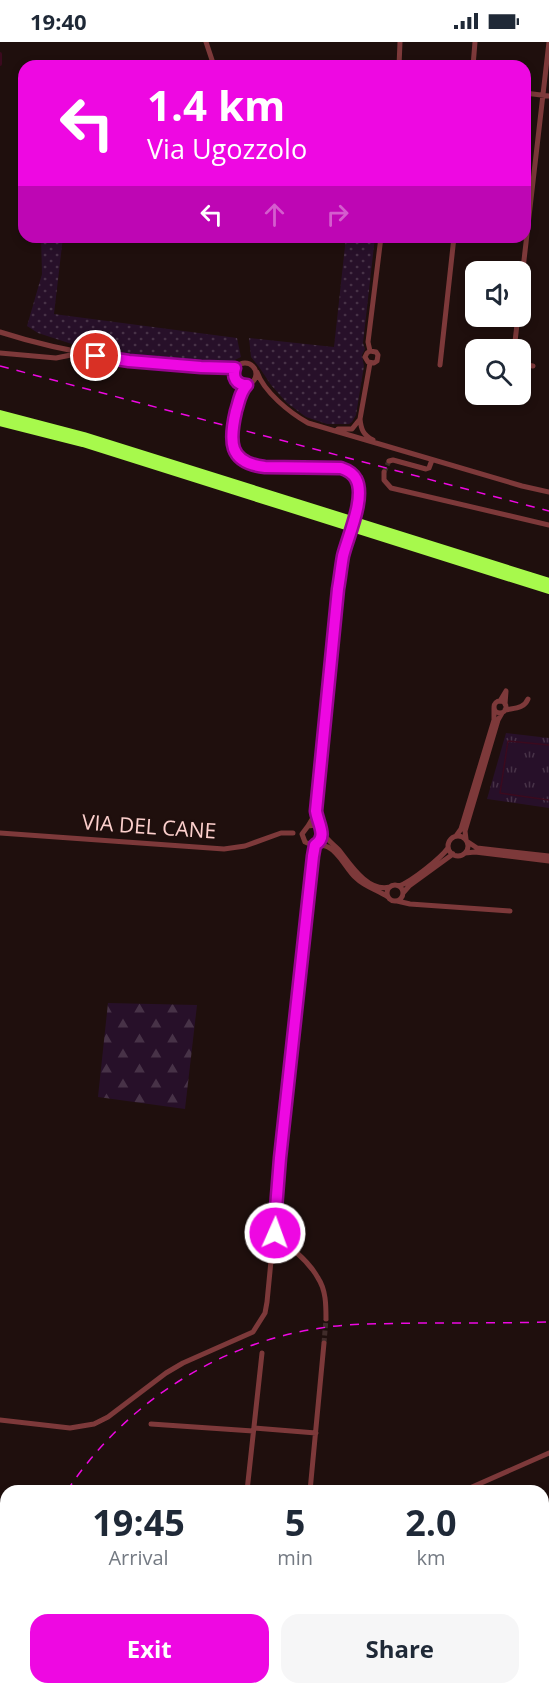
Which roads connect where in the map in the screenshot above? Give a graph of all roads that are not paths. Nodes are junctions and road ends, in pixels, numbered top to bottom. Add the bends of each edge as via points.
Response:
1 (206, 42) edge
2 (400, 42) edge
3 (475, 42) edge
4 (549, 42) edge
5 (212, 60) edge
6 (398, 60) edge
7 (474, 60) edge
8 (531, 94) edge
9 (546, 96) edge
10 (531, 211) edge
11 (380, 243) edge
12 (453, 243) edge
13 (527, 243) edge
14 (524, 261) edge
15 (0, 332) edge
16 (370, 351) junction
17 (0, 353) edge
18 (80, 354) junction
19 (112, 358) dead end
20 (121, 360) junction
21 (369, 363) junction
22 (440, 365) dead end
23 (235, 368) junction
24 (219, 369) junction
25 (256, 372) junction
26 (236, 381) junction
27 (248, 385) junction
28 (265, 387) junction
29 (240, 396) junction
30 (0, 414) edge
31 (0, 422) edge
32 (358, 426) junction
33 (322, 428) junction
34 (355, 437) junction
35 (385, 446) junction
36 (432, 460) junction
37 (389, 462) dead end
38 (384, 472) dead end
39 (549, 492) edge
40 (549, 525) edge
41 (549, 582) edge
42 (549, 590) edge
43 (528, 699) dead end
44 (504, 707) junction
45 (494, 708) junction
46 (316, 811) junction
47 (321, 830) junction
48 (305, 831) junction
49 (0, 833) edge
50 (456, 836) junction
51 (467, 840) junction
52 (308, 844) junction
53 (316, 845) junction
54 (448, 848) junction
55 (453, 854) junction
56 (465, 854) junction
57 (313, 856) junction
58 (549, 856) edge
59 (549, 861) edge
60 (399, 886) junction
61 (390, 887) junction
62 (403, 894) junction
63 (388, 897) junction
64 (397, 901) junction
65 (410, 904) junction
66 (510, 911) dead end
67 (275, 1226) junction
68 (282, 1243) junction
69 (296, 1252) junction
70 (275, 1254) junction
71 (326, 1319) tunnel mouth
72 (324, 1343) tunnel mouth
73 (262, 1353) dead end
74 (0, 1420) edge
75 (151, 1424) dead end
76 (254, 1430) junction
77 (316, 1432) junction
78 (549, 1453) edge
79 (248, 1485) edge
80 (311, 1485) edge
81 (477, 1485) edge

1 - 5 street
2 - 6 street
3 - 7 street
4 - 9 street
8 - 9 street
9 - 10 street
11 - 16 street
12 - 22 street
13 - 14 street
15 - 18 street
16 - 21 street via 366,357
16 - 21 street via 378,357 376,362
17 - 18 street via 56,358
18 - 20 street
19 - 20 street
20 - 24 street
21 - 32 street
23 - 24 street
23 - 25 street via 249,363
23 - 26 street
24 - 26 street
25 - 27 street via 255,380
25 - 28 street
26 - 27 street
26 - 29 street
27 - 28 street
27 - 29 street
28 - 33 street via 296,416
29 - 46 street, bridge via 232,435 238,457 253,466 341,468 356,479 359,490 338,589
30 - 41 highway via 84,436
31 - 42 highway via 94,447
32 - 33 street via 345,430
32 - 34 street
32 - 35 street via 365,435
33 - 34 street
34 - 35 street
35 - 36 street
36 - 37 street via 426,469
36 - 39 street
38 - 40 street via 384,480 391,488
43 - 44 street via 524,706
44 - 45 street via 497,712
44 - 45 street via 495,704
44 - 51 street via 465,831
45 - 50 street via 494,720
46 - 47 street
46 - 48 street
47 - 48 street via 313,825
47 - 53 street via 322,840
47 - 61 street via 361,877 380,888
48 - 49 street, VIA DEL CANE via 281,833 224,849
48 - 52 street
50 - 51 street
50 - 54 street via 449,841
51 - 56 street
51 - 58 street via 477,848
52 - 53 street
52 - 57 street
53 - 57 street
53 - 63 street via 331,849 360,882
54 - 55 street
54 - 60 street
55 - 56 street
55 - 62 street
56 - 59 street
57 - 67 street
60 - 61 street
60 - 62 street
61 - 63 street
62 - 64 street
62 - 65 street
63 - 64 street
64 - 65 street
65 - 66 street
67 - 68 street
67 - 70 street
68 - 69 street
68 - 70 street via 275,1247
69 - 70 street
69 - 71 street via 319,1279 326,1300
70 - 74 street via 265,1313 253,1332 166,1373 94,1424 70,1428
72 - 77 street
73 - 76 street
75 - 76 street
76 - 77 street
76 - 79 street
77 - 80 street
78 - 81 street

